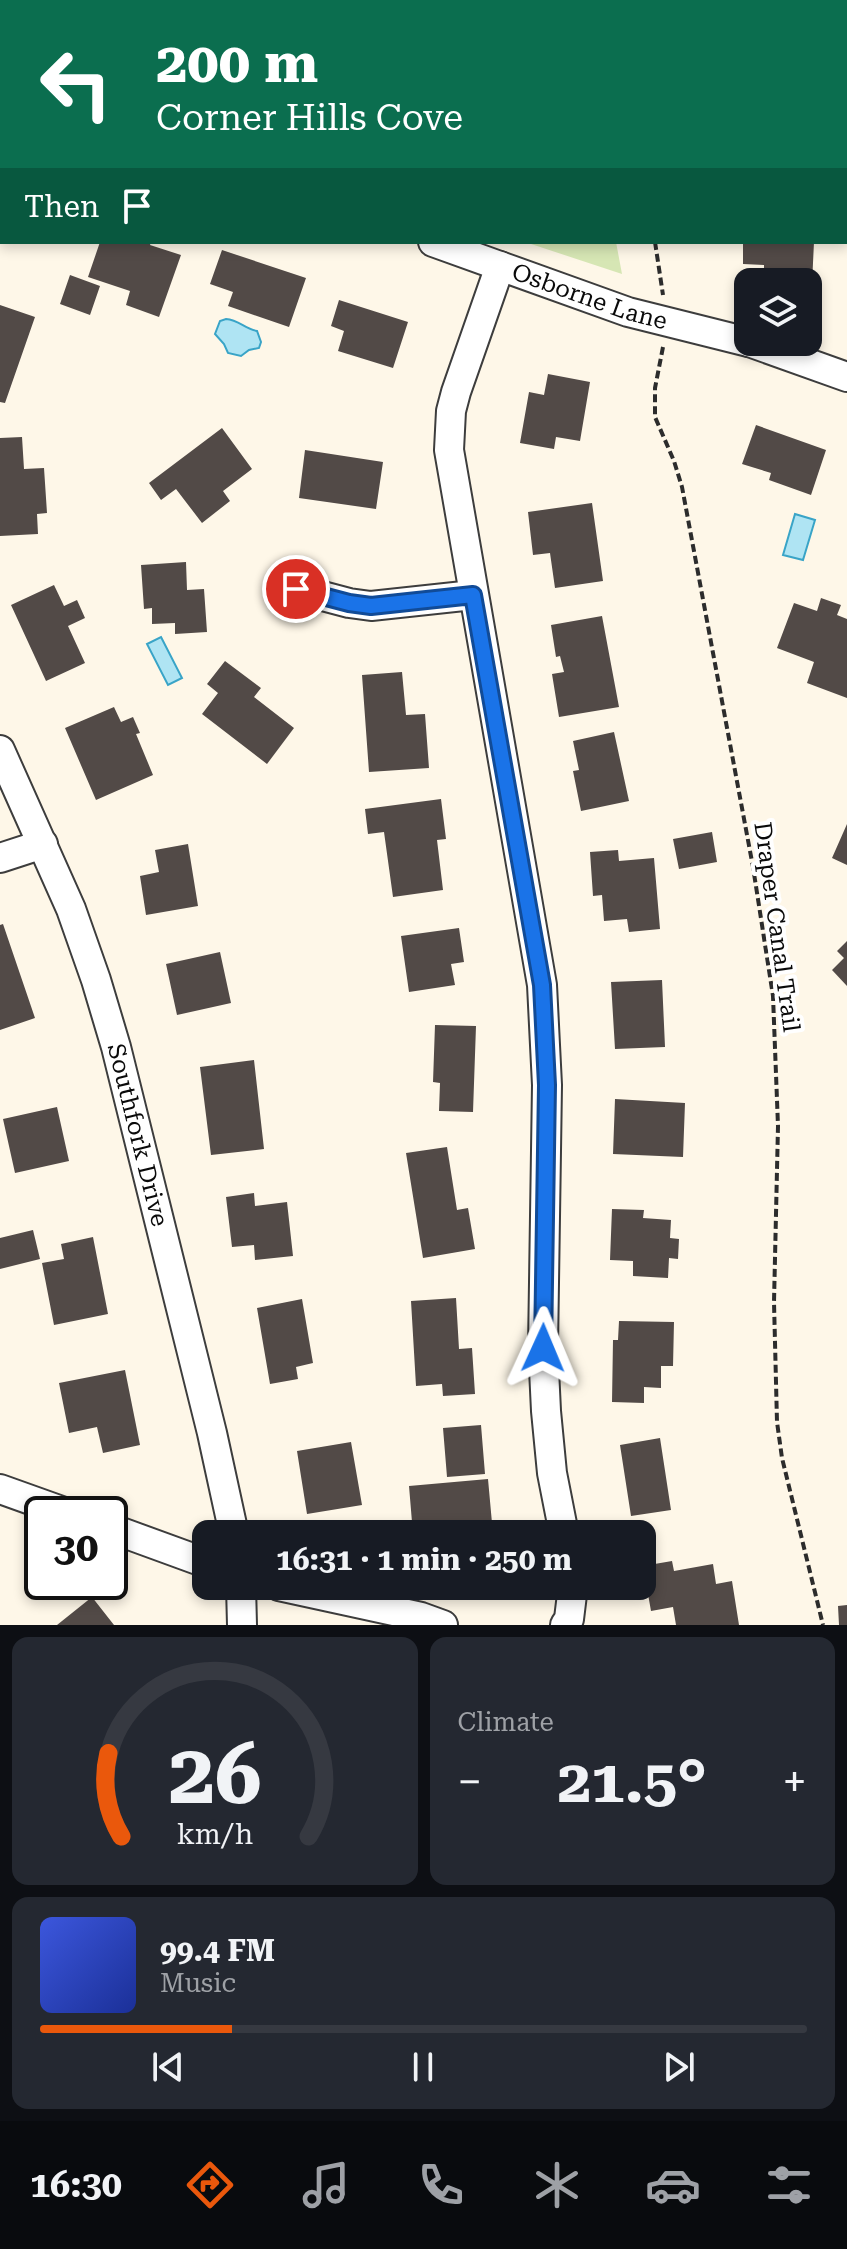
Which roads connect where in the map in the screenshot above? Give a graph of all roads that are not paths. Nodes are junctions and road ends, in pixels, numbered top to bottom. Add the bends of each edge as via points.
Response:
1 (439, 244) edge
2 (500, 266) junction
3 (734, 338) edge
4 (790, 356) edge
5 (846, 375) edge
6 (296, 589) dead end
7 (473, 595) junction
8 (0, 750) edge
9 (43, 844) junction
10 (0, 858) edge
11 (0, 1489) edge
12 (24, 1498) edge
13 (231, 1520) edge
14 (561, 1520) edge
15 (128, 1535) edge
16 (192, 1558) edge
17 (241, 1600) edge
18 (343, 1600) edge
19 (571, 1600) edge
20 (242, 1625) edge
21 (443, 1625) edge
22 (565, 1625) edge

1 - 2 street, Osborne Lane
2 - 3 street, Osborne Lane via 628,312
2 - 7 street via 456,392 449,431
4 - 5 street, Osborne Lane
6 - 7 street via 371,606
7 - 14 street via 542,985 547,1085 543,1348 552,1473
8 - 9 street, Southfork Drive
9 - 10 street
9 - 13 street, Southfork Drive via 71,909 116,1047
11 - 12 street
15 - 16 street
17 - 20 street
18 - 21 street
19 - 22 street

